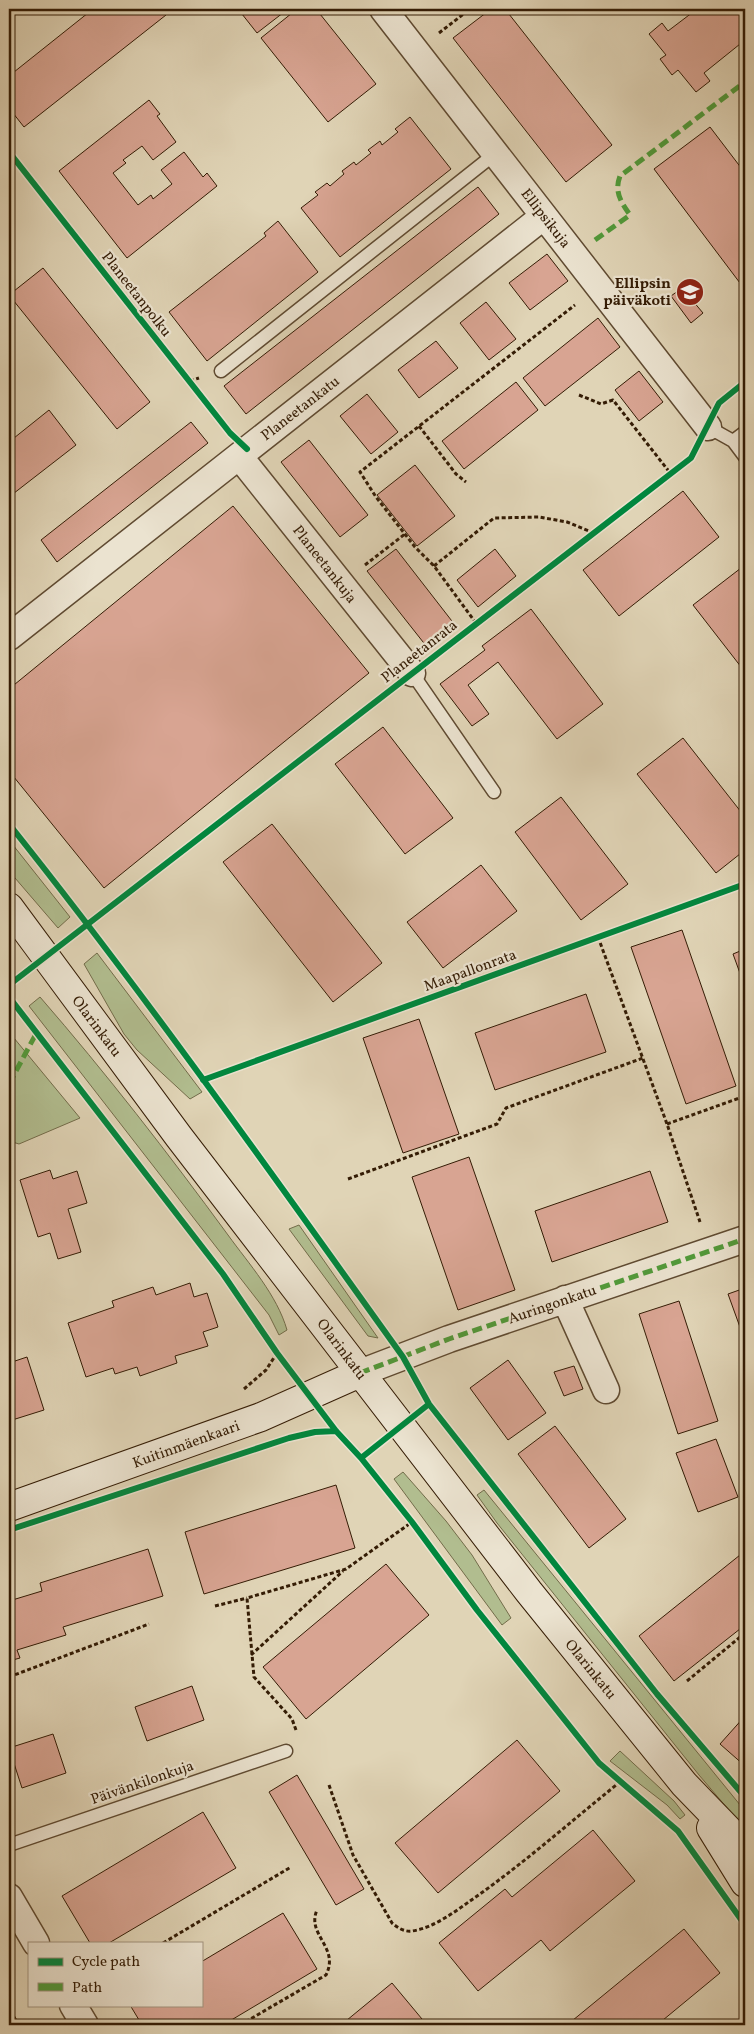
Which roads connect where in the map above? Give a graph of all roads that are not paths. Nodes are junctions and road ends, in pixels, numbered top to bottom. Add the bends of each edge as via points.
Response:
1 (383, 9) edge
2 (496, 153) junction
3 (544, 216) junction
4 (221, 371) dead end
5 (708, 427) joint
6 (745, 432) edge
7 (733, 442) junction
8 (239, 456) junction
9 (745, 457) edge
10 (9, 637) edge
11 (412, 673) joint
12 (494, 792) dead end
13 (9, 907) edge
14 (745, 1238) edge
15 (565, 1300) junction
16 (360, 1374) junction
17 (606, 1390) dead end
18 (9, 1507) edge
19 (286, 1750) dead end
20 (684, 1784) junction
21 (9, 1846) edge
22 (745, 1847) edge
23 (745, 1883) edge
24 (9, 1897) edge
25 (35, 1942) edge
26 (74, 2006) edge
27 (85, 2025) edge

1 - 2 street, Ellipsikuja
2 - 3 street, Ellipsikuja
2 - 4 lane
3 - 5 street, Ellipsikuja
3 - 8 street, Planeetankatu
5 - 7 lane
6 - 7 lane
7 - 9 lane
8 - 10 street, Planeetankatu
8 - 11 street, Planeetankuja
11 - 12 lane
13 - 16 main road, Olarinkatu
14 - 15 street, Auringonkatu
15 - 16 street, Auringonkatu via 449,1339
15 - 17 street
16 - 18 main road, Kuitinmäenkaari via 261,1417
16 - 20 main road, Olarinkatu via 529,1592
19 - 21 lane, Päivänkilonkuja
20 - 22 main road, Olarinkatu
20 - 23 main road, Olarinkatu
24 - 25 street
26 - 27 street

